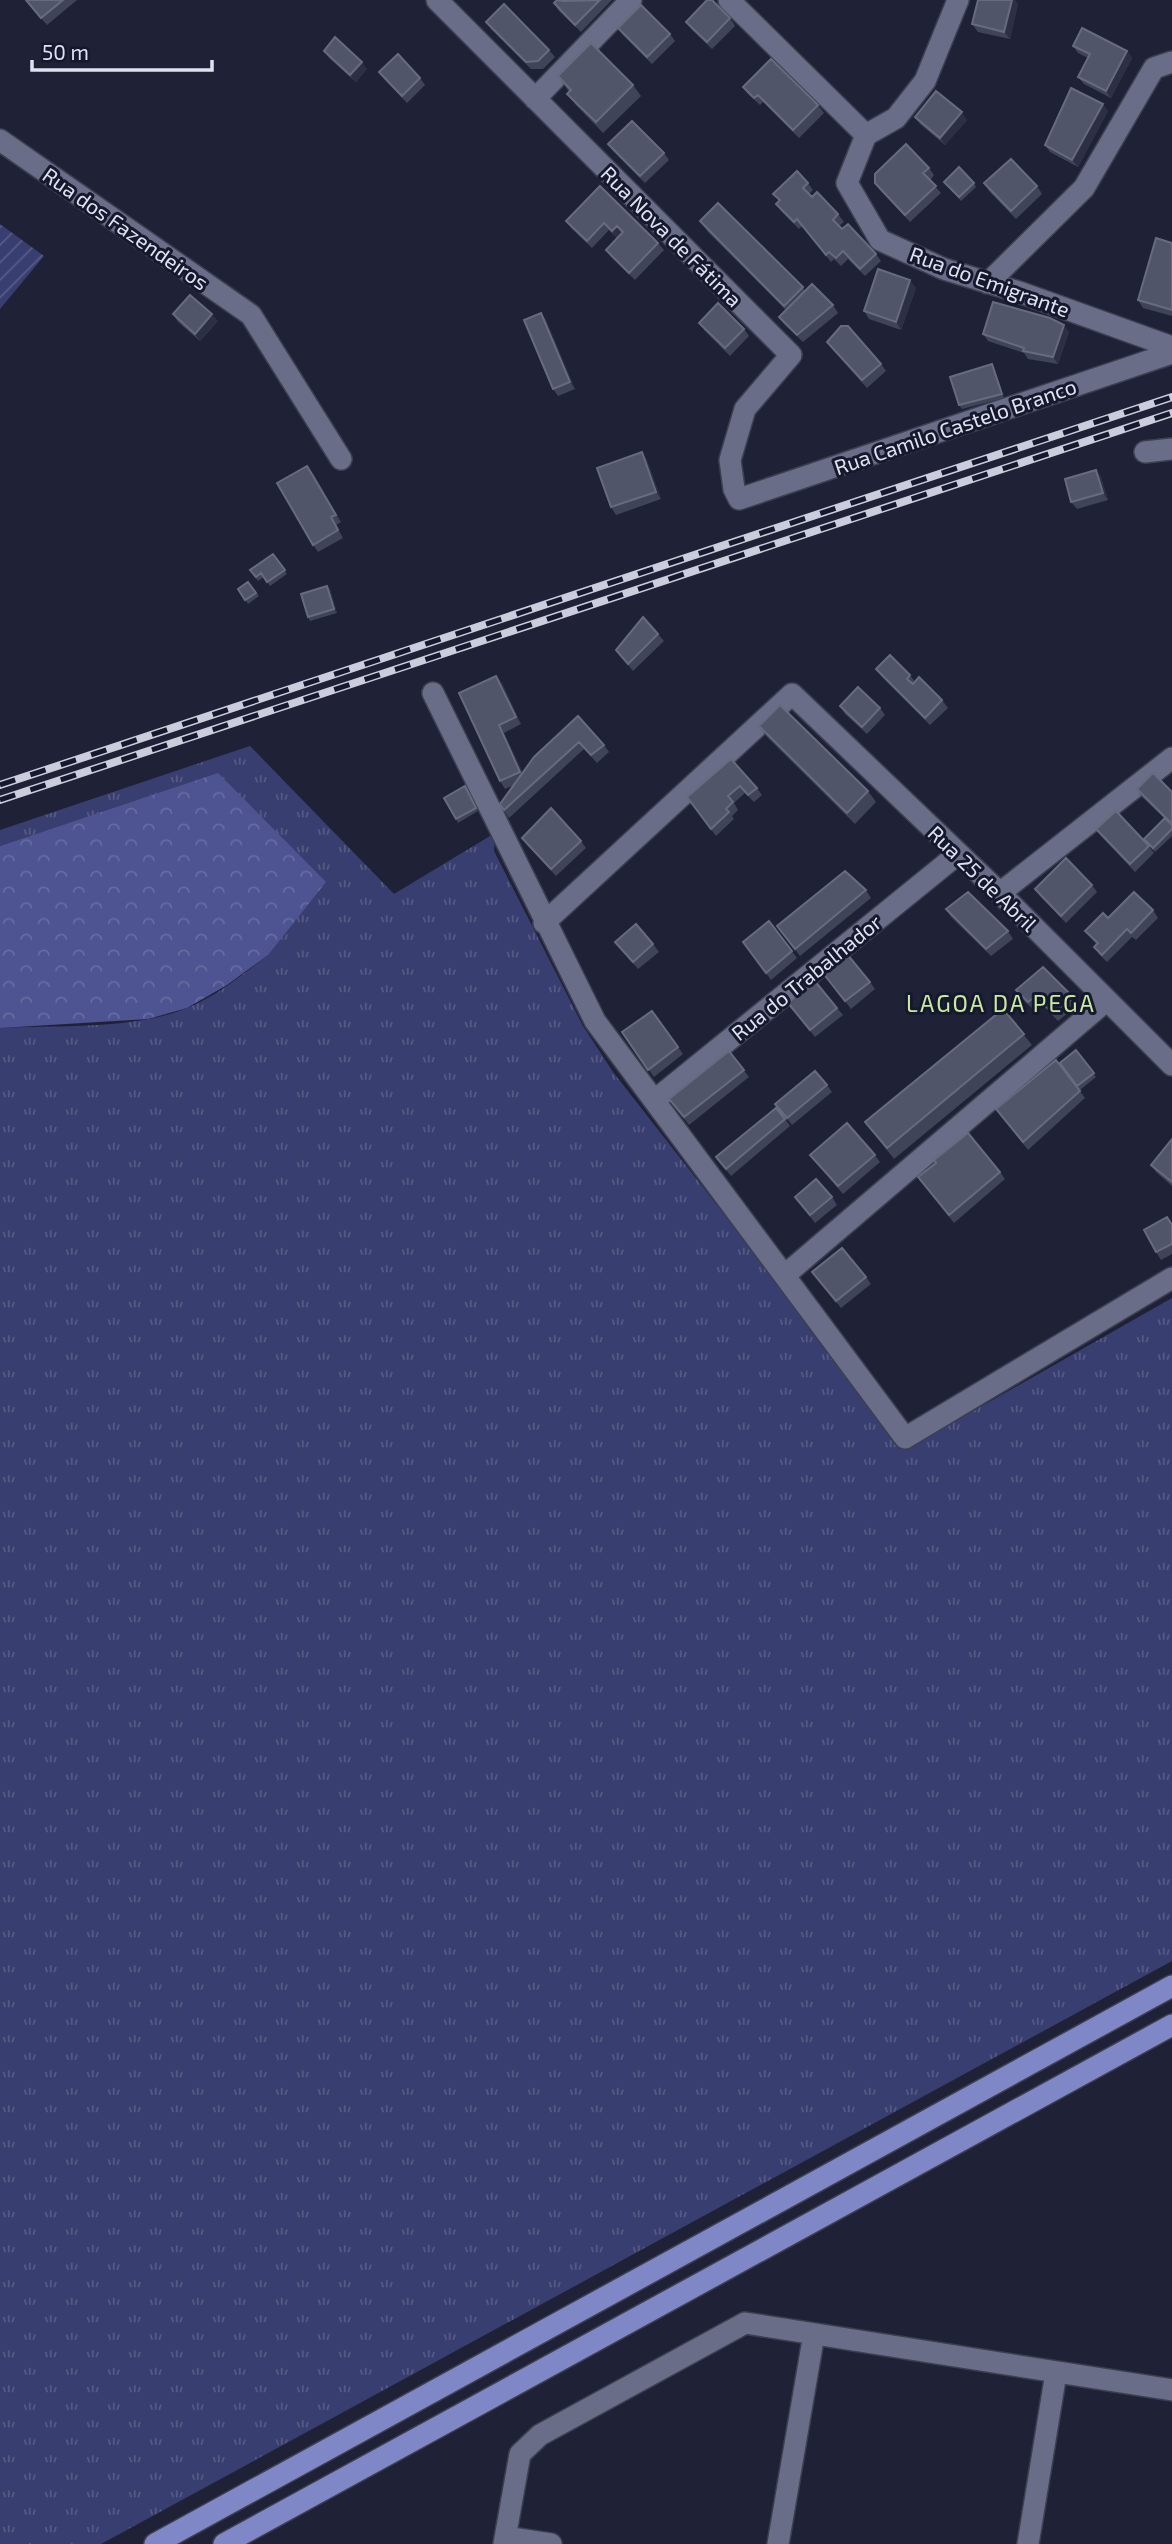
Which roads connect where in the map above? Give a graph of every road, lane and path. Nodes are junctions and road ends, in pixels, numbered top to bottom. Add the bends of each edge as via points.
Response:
1 (437, 0) edge
2 (631, 0) edge
3 (729, 0) edge
4 (958, 0) edge
5 (1172, 62) edge
6 (535, 99) junction
7 (866, 135) junction
8 (0, 140) edge
9 (988, 282) junction
10 (1172, 346) edge
11 (1172, 353) edge
12 (1172, 449) edge
13 (1145, 452) dead end
14 (341, 459) dead end
15 (739, 499) joint
16 (433, 693) dead end
17 (1172, 758) edge
18 (958, 854) junction
19 (1000, 892) junction
20 (544, 923) junction
21 (1107, 999) junction
22 (1172, 1065) edge
23 (654, 1100) junction
24 (785, 1275) junction
25 (1172, 1278) edge
26 (1172, 1986) edge
27 (1172, 2025) edge
28 (814, 2334) junction
29 (1056, 2373) junction
30 (1172, 2390) edge
31 (505, 2540) edge
32 (155, 2544) edge
33 (224, 2544) edge
34 (551, 2544) edge
35 (778, 2544) edge
36 (1028, 2544) edge

1 - 6 street, Rua Nova de Fátima
2 - 6 street
3 - 7 street
4 - 7 street via 925,81 896,118
5 - 9 street via 1154,68 1084,188
6 - 15 street, Rua Nova de Fátima via 791,355 745,409 730,460
7 - 9 street, Rua do Emigrante via 847,183 880,240 944,270
8 - 14 street, Rua dos Fazendeiros via 251,315
9 - 10 street, Rua do Emigrante
11 - 15 street, Rua Camilo Castelo Branco
12 - 13 street
16 - 20 street
17 - 19 street
18 - 19 street, Rua 25 de Abril
18 - 20 street, Rua 25 de Abril via 792,694
18 - 23 street, Rua do Trabalhador
19 - 21 street, Rua 25 de Abril
20 - 23 street via 595,1021
21 - 22 street, Rua 25 de Abril
21 - 24 street
23 - 24 street
24 - 25 street via 905,1438
26 - 32 main road
27 - 33 main road
28 - 29 street
28 - 31 street via 745,2323 540,2435 520,2454
28 - 35 street
29 - 30 street
29 - 36 street
31 - 34 street

